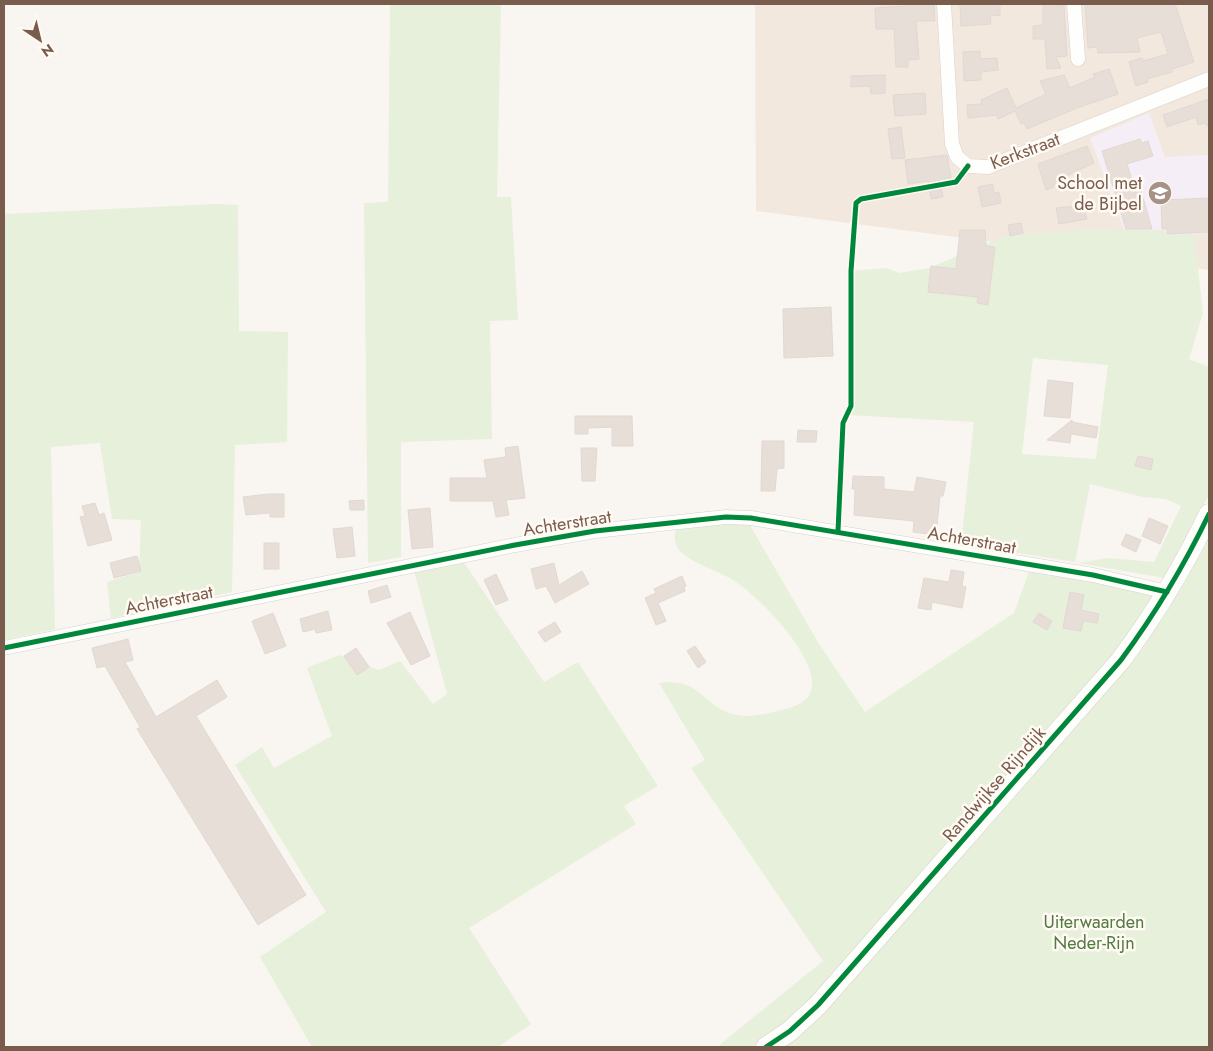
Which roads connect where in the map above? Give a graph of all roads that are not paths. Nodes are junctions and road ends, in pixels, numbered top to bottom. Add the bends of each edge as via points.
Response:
1 (944, 4) edge
2 (1074, 4) edge
3 (1078, 59) dead end
4 (1209, 79) edge
5 (1209, 514) edge
6 (1167, 592) junction
7 (4, 648) edge
8 (766, 1047) edge

1 - 4 street, Kerkstraat via 952,144 957,156 968,166 988,167
2 - 3 street
5 - 6 street, Randwijkse Rijndijk via 1186,563
6 - 7 street, Achterstraat via 1093,575 897,541 761,519 726,517 594,531 516,545
6 - 8 street, Randwijkse Rijndijk via 1121,660 1057,734 818,1005 790,1031

